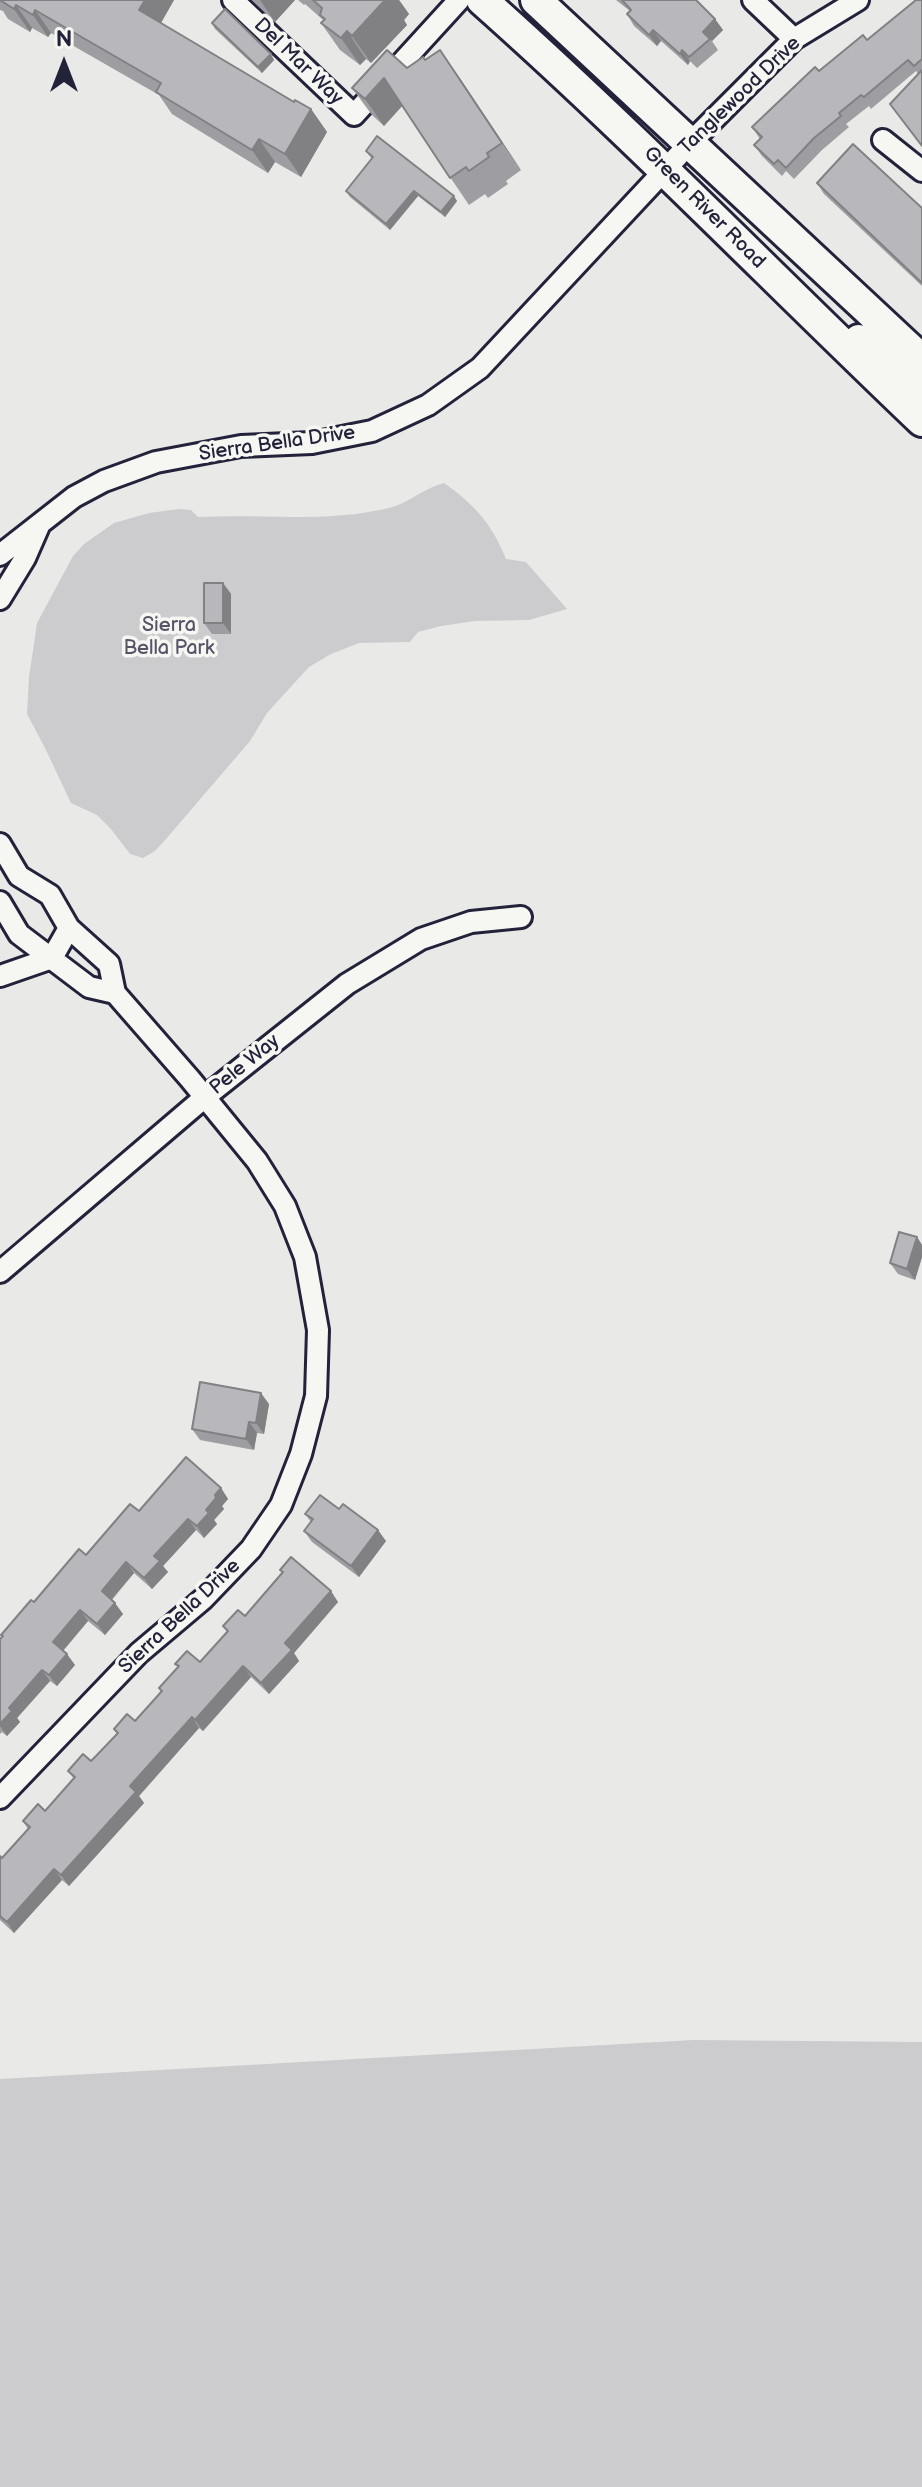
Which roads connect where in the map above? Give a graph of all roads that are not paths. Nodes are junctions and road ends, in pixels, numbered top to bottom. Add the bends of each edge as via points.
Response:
1 (233, 0) edge
2 (459, 0) edge
3 (482, 0) edge
4 (536, 0) edge
5 (753, 0) edge
6 (858, 0) edge
7 (794, 39) junction
8 (883, 140) dead end
9 (691, 142) junction
10 (666, 171) junction
11 (922, 171) edge
12 (805, 309) junction
13 (922, 360) edge
14 (922, 392) edge
15 (922, 421) edge
16 (41, 522) junction
17 (0, 555) edge
18 (0, 599) edge
19 (0, 844) edge
20 (0, 902) edge
21 (521, 917) dead end
22 (69, 928) junction
23 (52, 958) junction
24 (0, 976) edge
25 (115, 993) junction
26 (205, 1097) junction
27 (0, 1272) edge
28 (0, 1798) edge

1 - 2 street, Del Mar Way via 354,115
3 - 10 main road, Green River Road
4 - 9 main road, Green River Road
5 - 7 street
6 - 7 street, Tanglewood Drive
7 - 9 street, Tanglewood Drive
8 - 11 street
9 - 10 street, Tanglewood Drive
9 - 13 main road, Green River Road
10 - 12 main road, Green River Road
10 - 16 street, Sierra Bella Drive via 480,368 428,405 372,431 156,462 104,481
12 - 14 main road via 891,362
12 - 15 main road, Green River Road
16 - 17 street, Sierra Bella Drive
16 - 18 street, Sierra Bella Drive
19 - 22 street, Sierra Bella Drive via 19,876 50,895
20 - 23 street, Sierra Bella Drive via 19,934
21 - 26 street, Pele Way via 471,922 421,939 347,984
22 - 23 street
22 - 25 street, Sierra Bella Drive via 109,964
23 - 24 street
23 - 25 street, Sierra Bella Drive via 89,987
25 - 26 street, Sierra Bella Drive
26 - 27 street, Pele Way
26 - 28 street, Sierra Bella Drive via 257,1161 285,1206 305,1257 318,1330 316,1396 301,1454 281,1505 251,1549 139,1653

